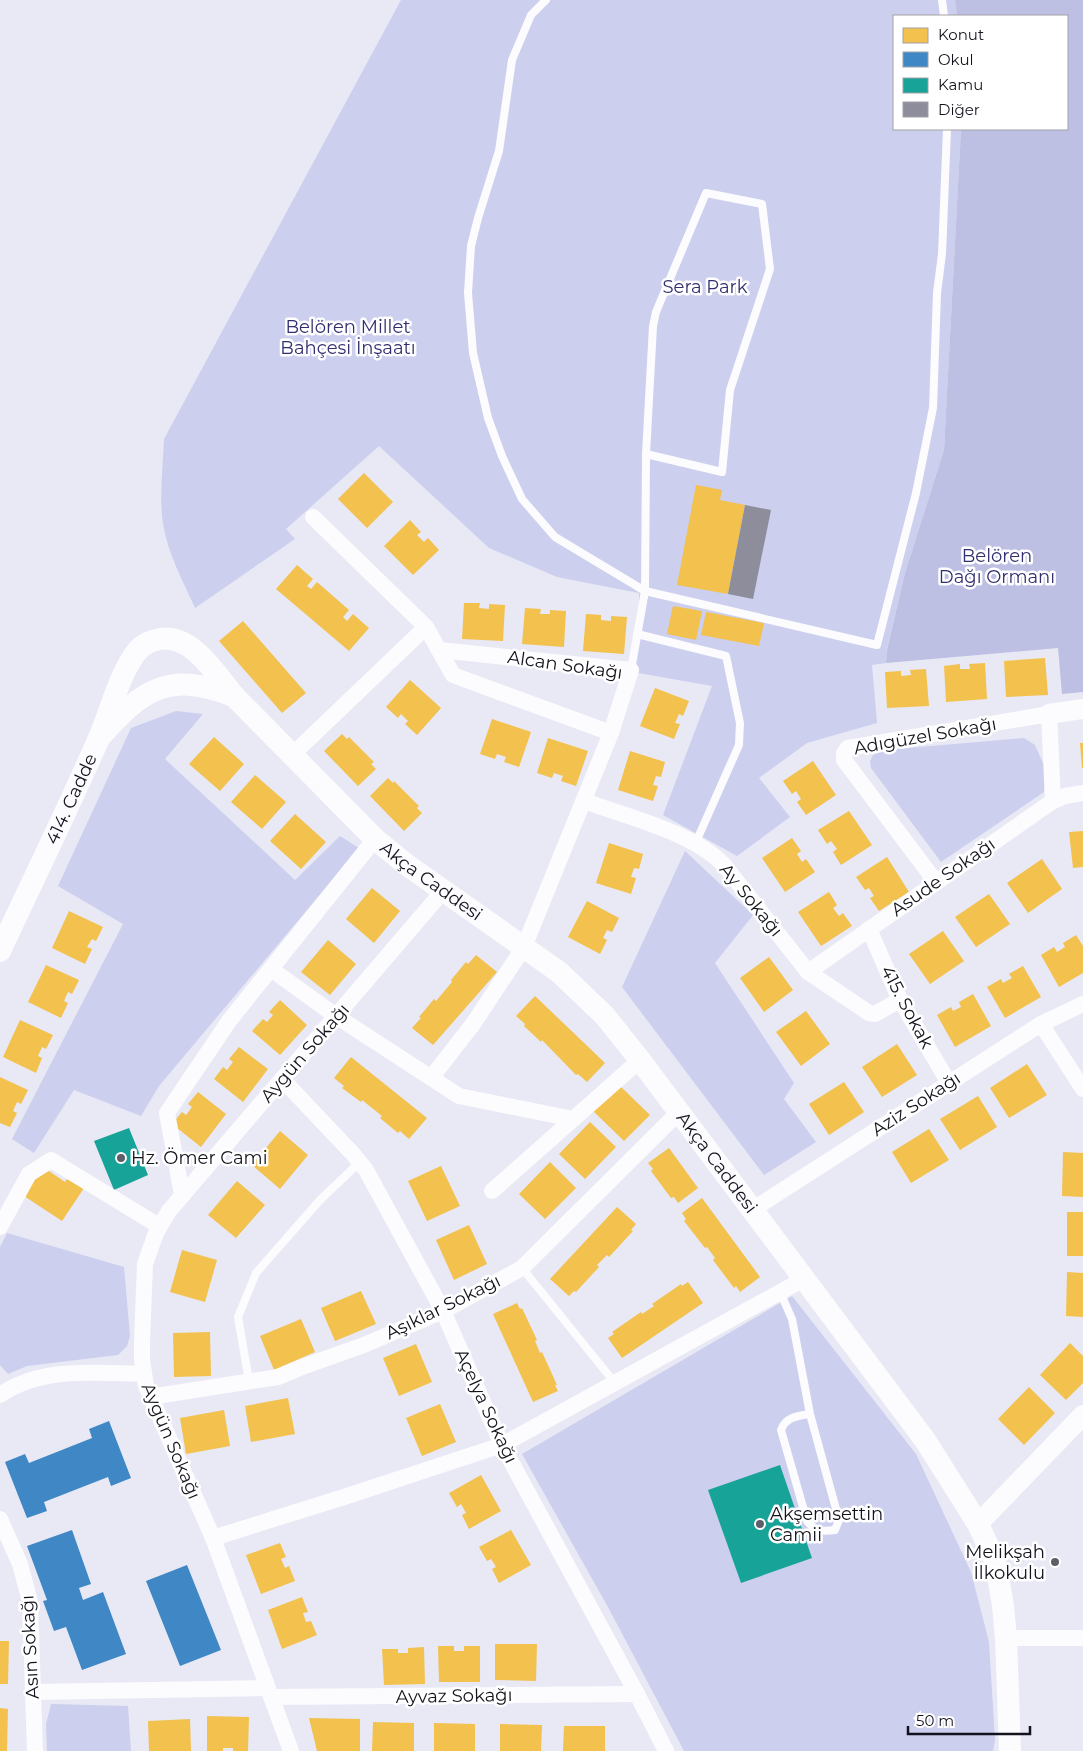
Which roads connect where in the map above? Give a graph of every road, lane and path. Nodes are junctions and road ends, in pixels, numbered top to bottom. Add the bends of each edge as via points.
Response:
1 (546, 0) edge
2 (942, 0) edge
3 (944, 15) edge
4 (947, 130) edge
5 (646, 454) junction
6 (312, 517) dead end
7 (645, 591) junction
8 (426, 627) junction
9 (637, 634) junction
10 (139, 648) joint
11 (439, 650) junction
12 (631, 670) junction
13 (234, 696) junction
14 (1083, 709) edge
15 (1049, 714) junction
16 (611, 733) junction
17 (100, 737) junction
18 (292, 755) junction
19 (1083, 793) edge
20 (584, 801) junction
21 (1053, 801) junction
22 (375, 838) junction
23 (696, 842) junction
24 (936, 882) junction
25 (443, 891) junction
26 (869, 929) junction
27 (524, 947) junction
28 (0, 951) edge
29 (271, 969) junction
30 (808, 972) junction
31 (900, 1000) junction
32 (1083, 1004) edge
33 (336, 1016) junction
34 (1041, 1024) junction
35 (640, 1060) junction
36 (430, 1078) junction
37 (282, 1079) junction
38 (949, 1083) junction
39 (1083, 1089) edge
40 (679, 1112) junction
41 (573, 1119) junction
42 (360, 1162) junction
43 (492, 1191) dead end
44 (182, 1195) junction
45 (752, 1210) junction
46 (159, 1226) junction
47 (0, 1227) edge
48 (522, 1268) junction
49 (804, 1279) junction
50 (780, 1292) junction
51 (443, 1311) junction
52 (144, 1374) junction
53 (249, 1381) junction
54 (615, 1383) junction
55 (4, 1387) edge
56 (150, 1397) junction
57 (810, 1414) junction
58 (1083, 1415) edge
59 (502, 1445) junction
60 (0, 1519) edge
61 (978, 1524) junction
62 (213, 1538) junction
63 (1006, 1638) junction
64 (1083, 1638) edge
65 (33, 1692) junction
66 (269, 1693) junction
67 (637, 1694) junction
68 (35, 1751) edge
69 (291, 1751) edge
70 (666, 1751) edge
71 (1010, 1751) edge

1 - 7 lane via 531,15 512,60 499,151 471,246 468,293 473,353 488,418 522,499 555,537
2 - 3 lane
4 - 7 lane via 933,408 916,492 877,645
5 - 5 lane via 655,319 706,193 762,204 770,269 730,390 722,472
5 - 7 lane
6 - 8 street, Alcan Sokağı
7 - 9 lane
8 - 11 street, Alcan Sokağı
8 - 18 street
9 - 12 lane
9 - 23 lane via 726,656 740,723 739,745
10 - 13 main road, Akça Caddesi via 161,639 184,642 196,651
10 - 17 main road, 414. Cadde via 126,670
11 - 12 street, Alcan Sokağı
11 - 16 street, Alcan Sokağı via 453,675
12 - 16 street, Alcan Sokağı
13 - 17 main road, Akça Caddesi via 200,685 165,686 137,700
13 - 18 main road, Akça Caddesi
14 - 15 street
15 - 21 street
15 - 24 street, Adıgüzel Sokağı via 845,750 844,760
16 - 20 street, Alcan Sokağı
17 - 28 main road, 414. Cadde
18 - 22 main road, Akça Caddesi
19 - 21 street, Asude Sokağı
20 - 23 street, Ay Sokağı
20 - 27 street, Alcan Sokağı
21 - 24 street, Asude Sokağı
22 - 25 main road, Akça Caddesi
22 - 29 street
23 - 30 street, Ay Sokağı via 724,865
24 - 26 street, Asude Sokağı
25 - 27 main road, Akça Caddesi
25 - 33 street, Aygün Sokağı
26 - 30 street, Asude Sokağı
26 - 31 street, 415. Sokak
27 - 35 main road, Akça Caddesi via 591,1001
27 - 36 street, Alcan Sokağı via 473,1024
29 - 33 street
29 - 44 street via 229,1020 167,1113
30 - 31 street, Ay Sokağı via 872,1015
31 - 38 street, 415. Sokak
32 - 34 street, Aziz Sokağı
33 - 36 street
33 - 37 street, Aygün Sokağı
34 - 38 street, Aziz Sokağı
34 - 39 street
35 - 40 main road, Akça Caddesi
35 - 41 street
36 - 41 street via 459,1096
37 - 42 street, Açelya Sokağı
37 - 44 street, Aygün Sokağı
38 - 45 street, Aziz Sokağı
40 - 45 main road, Akça Caddesi
40 - 48 street, Aşıklar Sokağı
41 - 43 street
42 - 51 street, Açelya Sokağı
42 - 53 lane via 320,1200 256,1273 238,1317
44 - 46 street, Aygün Sokağı
45 - 49 main road, Akça Caddesi
46 - 47 street via 51,1160 29,1174
46 - 52 street, Aygün Sokağı via 145,1264
48 - 51 street, Aşıklar Sokağı
48 - 54 lane
49 - 50 street
49 - 61 main road, Akça Caddesi via 925,1440
50 - 54 street
50 - 57 lane via 792,1319
51 - 53 street, Aşıklar Sokağı via 278,1378
51 - 59 street, Açelya Sokağı
52 - 55 street via 69,1373
52 - 56 street, Aygün Sokağı
53 - 56 street, Aşıklar Sokağı
54 - 59 street
56 - 62 street, Aygün Sokağı
57 - 57 lane via 838,1520 835,1530 824,1532 814,1529 807,1521 781,1430 791,1418
58 - 61 street
59 - 62 street
59 - 67 street, Açelya Sokağı
60 - 65 street, Asın Sokağı via 28,1591
61 - 63 main road, Akça Caddesi via 998,1576
62 - 66 street, Aygün Sokağı
63 - 64 street
63 - 71 main road, Akça Caddesi
65 - 66 street, Ayvaz Sokağı
65 - 68 street, Asın Sokağı
66 - 67 street, Ayvaz Sokağı
66 - 69 street, Aygün Sokağı
67 - 70 street, Açelya Sokağı

